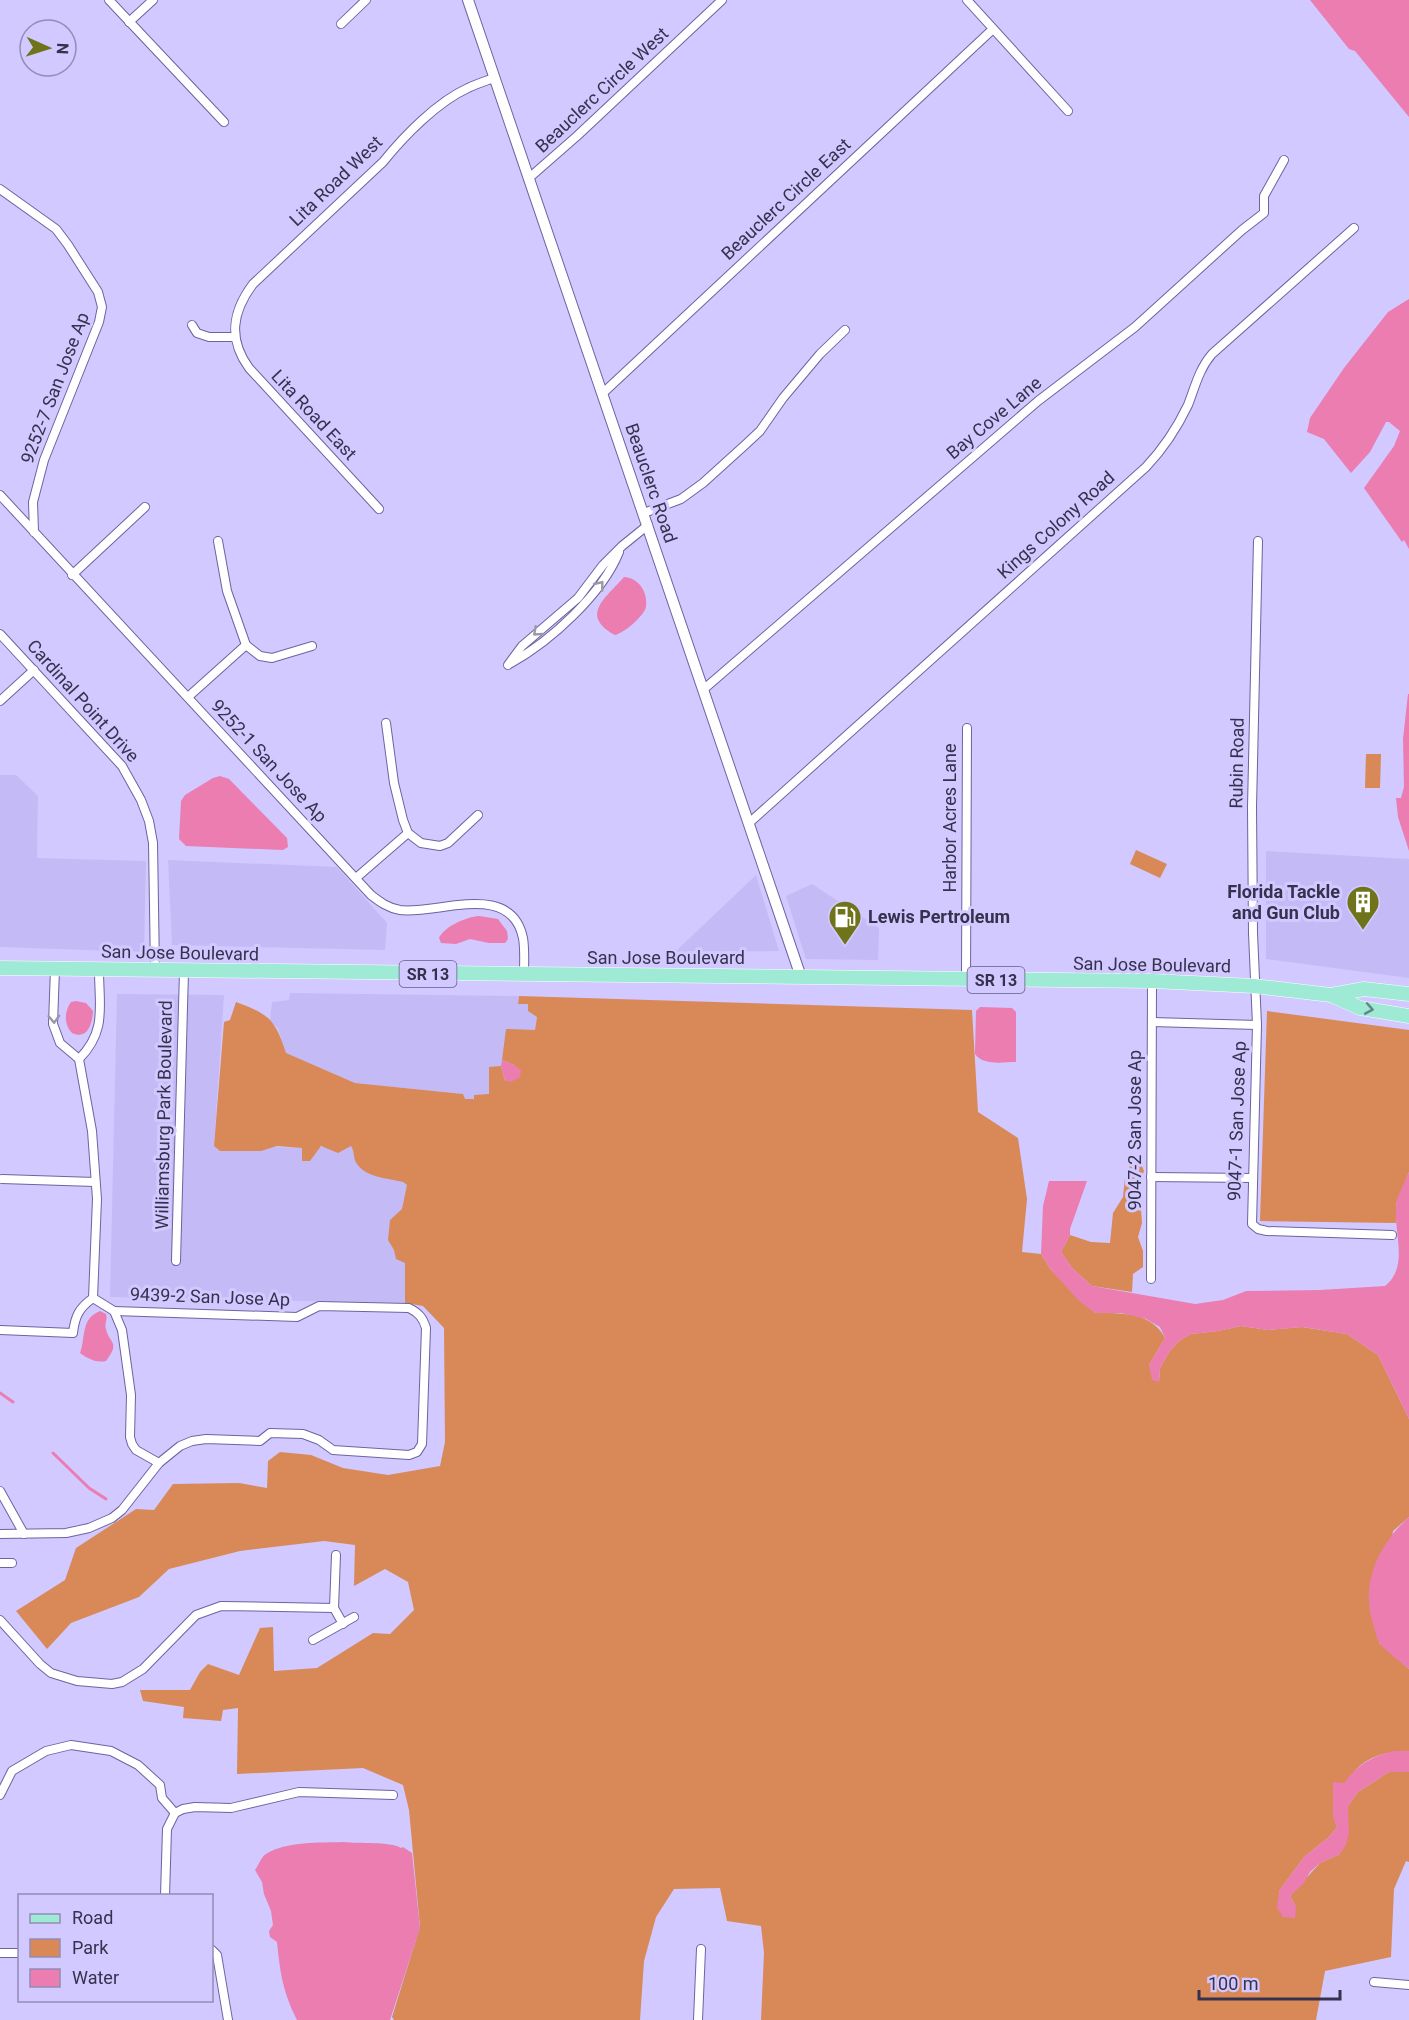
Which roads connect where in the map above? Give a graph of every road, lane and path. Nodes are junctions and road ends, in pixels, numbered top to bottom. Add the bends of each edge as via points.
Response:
1 (109, 0) edge
2 (153, 0) edge
3 (366, 0) edge
4 (722, 0) edge
5 (967, 0) edge
6 (470, 1) edge
7 (129, 22) junction
8 (341, 24) dead end
9 (993, 29) junction
10 (495, 78) junction
11 (1068, 111) dead end
12 (224, 122) dead end
13 (1284, 159) dead end
14 (529, 178) junction
15 (0, 189) edge
16 (1354, 228) dead end
17 (192, 325) dead end
18 (845, 330) dead end
19 (234, 337) junction
20 (603, 393) junction
21 (0, 495) edge
22 (145, 507) dead end
23 (379, 509) dead end
24 (644, 513) junction
25 (648, 525) junction
26 (34, 532) junction
27 (1258, 541) dead end
28 (218, 542) dead end
29 (621, 546) junction
30 (72, 575) junction
31 (564, 609) junction
32 (569, 618) junction
33 (0, 634) edge
34 (246, 645) junction
35 (312, 646) dead end
36 (34, 670) junction
37 (704, 689) junction
38 (188, 697) junction
39 (0, 701) edge
40 (386, 723) dead end
41 (967, 728) dead end
42 (478, 815) dead end
43 (749, 823) junction
44 (408, 833) junction
45 (356, 878) junction
46 (0, 968) edge
47 (55, 969) junction
48 (99, 970) junction
49 (155, 970) junction
50 (184, 971) junction
51 (524, 975) junction
52 (801, 977) junction
53 (966, 980) junction
54 (1152, 981) junction
55 (1254, 986) junction
56 (1331, 994) junction
57 (1409, 994) edge
58 (1409, 1016) edge
59 (1152, 1022) junction
60 (1257, 1025) junction
61 (79, 1059) junction
62 (1151, 1177) junction
63 (1252, 1178) junction
64 (2, 1179) dead end
65 (95, 1182) junction
66 (1392, 1235) dead end
67 (176, 1261) dead end
68 (1151, 1279) dead end
69 (93, 1298) junction
70 (114, 1311) junction
71 (0, 1330) edge
72 (159, 1463) junction
73 (0, 1491) edge
74 (0, 1534) edge
75 (24, 1534) junction
76 (336, 1555) dead end
77 (0, 1563) edge
78 (12, 1563) dead end
79 (334, 1608) junction
80 (354, 1617) dead end
81 (0, 1620) edge
82 (343, 1623) junction
83 (314, 1640) dead end
84 (0, 1795) edge
85 (393, 1796) dead end
86 (175, 1813) junction
87 (165, 1894) edge
88 (701, 1949) dead end
89 (213, 1951) edge
90 (0, 1953) edge
91 (18, 1953) edge
92 (1374, 1982) dead end
93 (1409, 1985) edge
94 (228, 2020) edge
95 (698, 2020) edge

1 - 7 street
2 - 7 street
3 - 8 street
4 - 14 street, Beauclerc Circle West
5 - 9 street
6 - 10 street, Beauclerc Road
7 - 12 street
9 - 11 street
9 - 20 street, Beauclerc Circle East
10 - 14 street, Beauclerc Road
10 - 19 street, Lita Road West via 467,88 433,112 253,284 239,306
13 - 37 street, Bay Cove Lane via 1264,196 1264,213 1135,327 1038,401
14 - 20 street, Beauclerc Road
15 - 26 street, 9252-7 San Jose Ap via 56,229 98,292 102,307 44,460 33,502
16 - 43 street, Kings Colony Road via 1212,354 1198,375 1174,431 1146,467
17 - 19 street via 197,333 209,337
18 - 24 street via 820,354 760,431 729,460 681,499
19 - 23 street, Lita Road East via 249,368
20 - 24 street, Beauclerc Road
21 - 26 street, 9252-1 San Jose Ap
22 - 30 street
24 - 25 street, Beauclerc Road
25 - 29 street
25 - 37 street, Beauclerc Road
26 - 30 street, 9252-1 San Jose Ap
27 - 55 street, Rubin Road via 1252,807
28 - 34 street via 227,591
29 - 31 street
32 -> 29 street via 611,571
30 - 38 street, 9252-1 San Jose Ap
31 - 32 street
31 -> 32 street via 522,646 508,664 528,654
33 - 36 street, Cardinal Point Drive
34 - 35 street via 260,656 272,658
34 - 38 street
36 - 39 street
36 - 49 street, Cardinal Point Drive via 122,766 141,800 153,843
37 - 43 street, Beauclerc Road
38 - 45 street, 9252-1 San Jose Ap
40 - 44 street via 394,783
41 - 53 street, Harbor Acres Lane
42 - 44 street via 440,846 422,843
43 - 52 street, Beauclerc Road
44 - 45 street
45 - 51 street, 9252-1 San Jose Ap via 381,903 401,910 476,904 506,911 523,940
46 - 47 main road, San Jose Boulevard / SR 13
47 - 48 main road, San Jose Boulevard / SR 13
47 -> 61 street via 53,1024 60,1043
48 - 49 main road, San Jose Boulevard / SR 13
48 - 61 street via 99,1025 96,1037
49 - 50 main road, San Jose Boulevard / SR 13
50 - 51 main road, San Jose Boulevard / SR 13
50 - 67 street, Williamsburg Park Boulevard
51 - 52 main road, San Jose Boulevard / SR 13
52 - 53 main road, San Jose Boulevard / SR 13
53 - 54 main road, San Jose Boulevard / SR 13
54 - 55 main road, San Jose Boulevard / SR 13
54 - 59 street, 9047-2 San Jose Ap
55 - 56 main road, San Jose Boulevard / SR 13
55 - 60 street, 9047-1 San Jose Ap
56 - 57 main road, San Jose Boulevard / SR 13 via 1364,989
56 -> 58 main road, San Jose Boulevard / SR 13 via 1360,1008
59 - 60 street
59 - 62 street, 9047-2 San Jose Ap
60 - 63 street, 9047-1 San Jose Ap
61 - 65 street
62 - 63 street
62 - 68 street, 9047-2 San Jose Ap
63 - 66 street, 9047-1 San Jose Ap via 1251,1217 1258,1228
64 - 65 street
65 - 69 street
69 - 70 street
69 - 71 street via 76,1314 73,1333
70 - 72 street via 129,1369 132,1444
70 - 72 street, 9439-2 San Jose Ap via 297,1317 319,1306 353,1306 410,1308 424,1319 423,1436 417,1452 409,1455 333,1450 303,1434 270,1433 260,1441 192,1441
72 - 75 street, 9439-2 San Jose Ap via 112,1518 66,1533
73 - 75 street
74 - 75 street, 9439-2 San Jose Ap
76 - 79 street
77 - 78 street
79 - 81 street via 221,1606 196,1615 142,1669 112,1684 77,1681 51,1673
79 - 82 street
80 - 82 street
82 - 83 street
84 - 86 street via 12,1771 46,1751 71,1745 111,1751 138,1765 160,1785 162,1798
85 - 86 street via 299,1792 231,1808 195,1807
86 - 87 street via 167,1829
88 - 95 street
89 - 94 street via 217,1954
90 - 91 street
92 - 93 street

